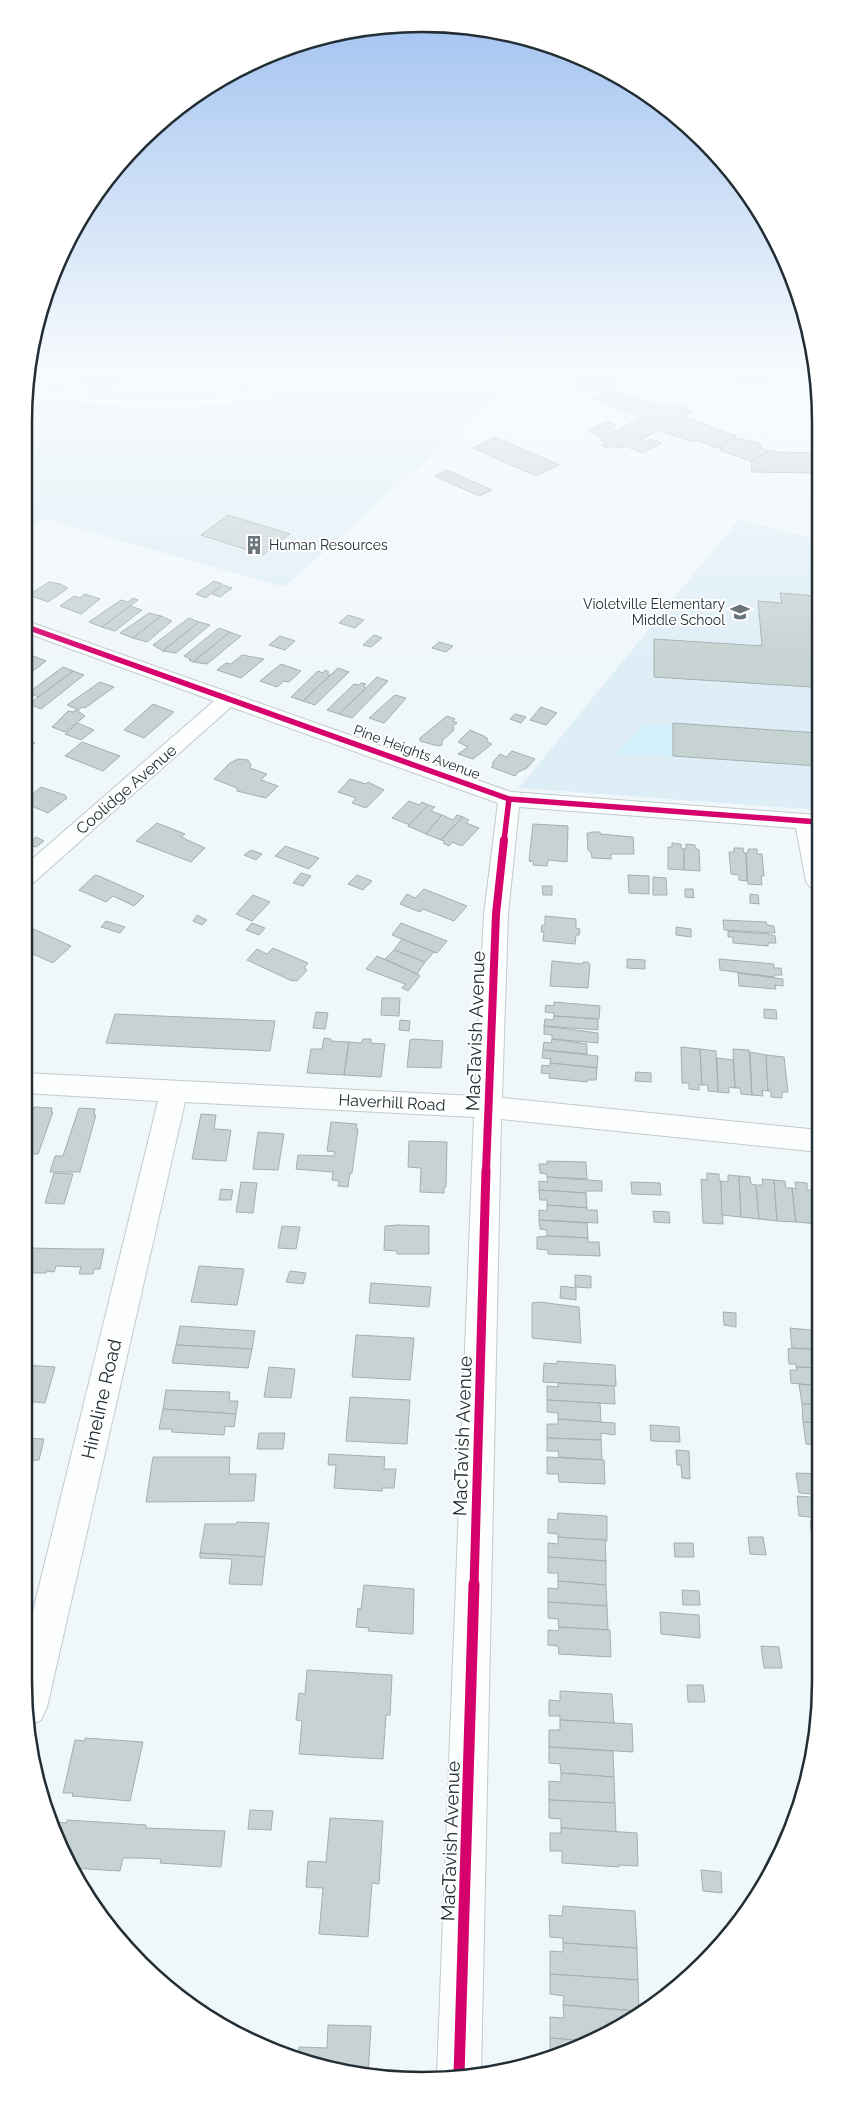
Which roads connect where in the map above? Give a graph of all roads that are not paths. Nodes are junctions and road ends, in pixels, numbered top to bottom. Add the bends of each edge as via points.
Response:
1 (32, 629) edge
2 (228, 699) junction
3 (509, 798) junction
4 (812, 822) edge
5 (32, 871) edge
6 (32, 1083) edge
7 (174, 1091) junction
8 (488, 1107) junction
9 (812, 1140) edge
10 (32, 1689) edge
11 (459, 2071) edge

1 - 2 street, Pine Heights Avenue
2 - 3 street, Pine Heights Avenue
2 - 5 street, Coolidge Avenue
3 - 4 street, Pine Heights Avenue
3 - 8 street, MacTavish Avenue via 496,914
6 - 7 street, Haverhill Road
7 - 8 street, Haverhill Road
7 - 10 street, Hineline Road
8 - 9 street, Haverhill Road
8 - 11 street, MacTavish Avenue

